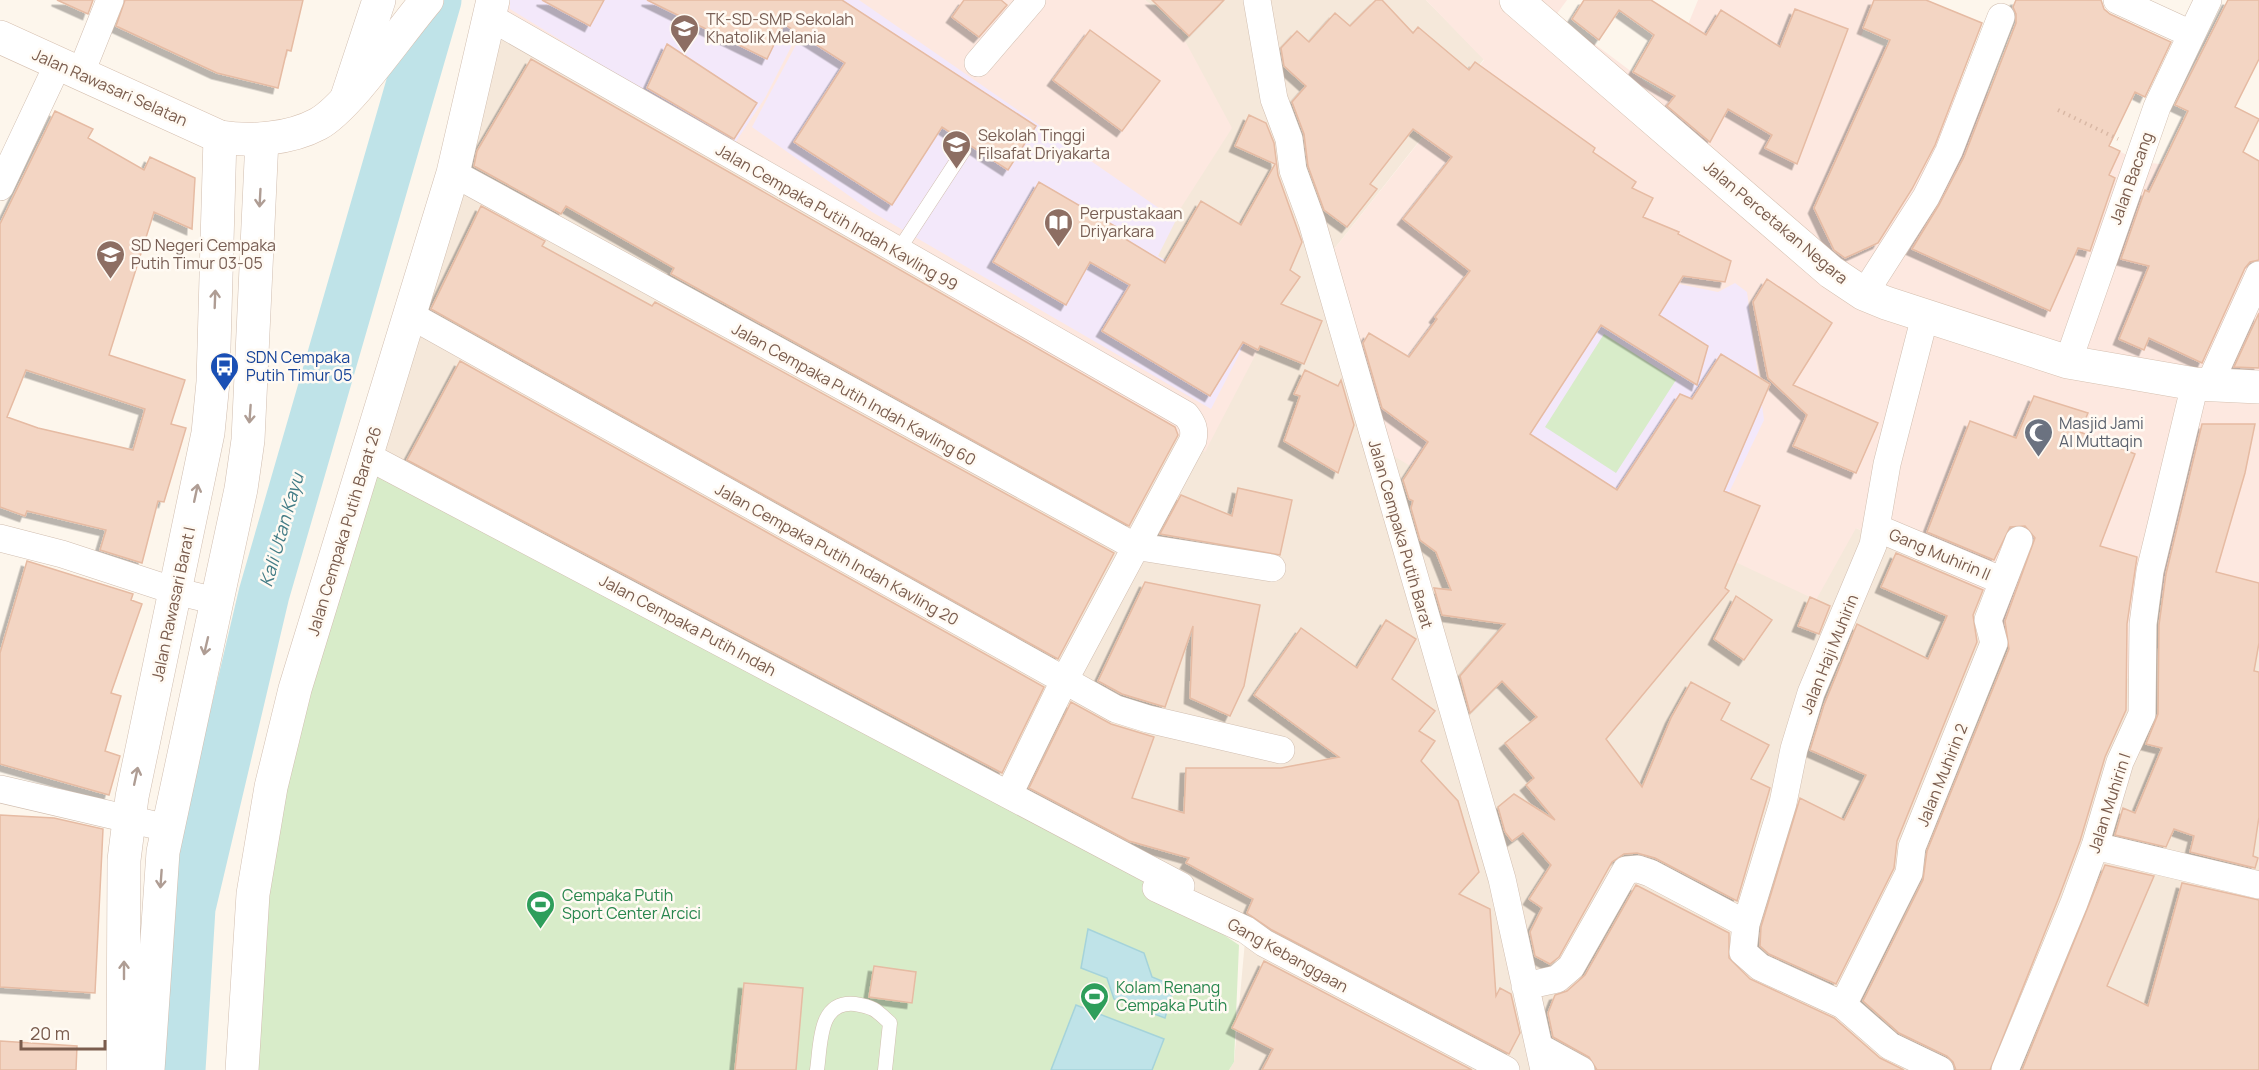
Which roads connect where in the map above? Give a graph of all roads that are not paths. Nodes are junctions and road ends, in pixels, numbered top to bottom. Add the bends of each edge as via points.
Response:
1 (110, 0) edge
2 (379, 0) edge
3 (427, 0) edge
4 (1032, 0) edge
5 (1257, 0) edge
6 (2117, 0) edge
7 (2208, 0) edge
8 (1535, 6) edge
9 (492, 8) edge
10 (2001, 17) dead end
11 (2191, 34) junction
12 (0, 37) edge
13 (978, 63) dead end
14 (69, 70) junction
15 (347, 97) junction
16 (220, 137) junction
17 (262, 139) junction
18 (964, 150) dead end
19 (453, 173) junction
20 (0, 187) edge
21 (898, 251) junction
22 (2259, 275) edge
23 (1864, 294) junction
24 (410, 315) junction
25 (1925, 316) junction
26 (2068, 362) junction
27 (2202, 385) junction
28 (2259, 387) edge
29 (367, 456) junction
30 (1876, 528) junction
31 (0, 538) edge
32 (2019, 540) dead end
33 (1134, 546) junction
34 (1272, 568) dead end
35 (2003, 581) junction
36 (175, 591) junction
37 (216, 601) junction
38 (1064, 681) junction
39 (1281, 750) dead end
40 (0, 789) edge
41 (1009, 794) junction
42 (129, 819) junction
43 (167, 828) junction
44 (1080, 833) junction
45 (2095, 846) junction
46 (2259, 885) edge
47 (1182, 886) dead end
48 (1746, 924) junction
49 (1525, 986) junction
50 (1843, 1005) junction
51 (137, 1029) junction
52 (1541, 1059) edge
53 (123, 1070) edge
54 (148, 1070) edge
55 (242, 1070) edge
56 (817, 1070) edge
57 (885, 1070) edge
58 (1506, 1070) edge
59 (1581, 1070) edge
60 (1940, 1070) edge
61 (2005, 1070) edge

1 - 14 street
2 - 15 street
3 - 15 street
4 - 13 street
5 - 49 street, Jalan Cempaka Putih Barat via 1274,99 1289,139 1293,170 1312,222 1502,879
6 - 11 street
7 - 11 street, Jalan Bacang
8 - 23 street, Jalan Percetakan Negara via 1831,272
9 - 19 street, Jalan Cempaka Putih Barat 26
9 - 21 street, Jalan Cempaka Putih Indah Kavling 99
10 - 23 street via 1949,151 1926,197
11 - 26 street, Jalan Bacang via 2140,150
12 - 14 street, Jalan Rawasari Selatan
14 - 16 street, Jalan Rawasari Selatan
14 - 20 street
15 - 17 street via 320,123
16 - 17 street
36 -> 16 street, Jalan Rawasari Barat I via 208,433
17 -> 37 street, Jalan Rawasari Barat I via 248,440
18 - 21 lane
19 - 24 street, Jalan Cempaka Putih Barat 26
19 - 33 street, Jalan Cempaka Putih Indah Kavling 60
21 - 33 street, Jalan Cempaka Putih Indah Kavling 99 via 1186,416 1193,426 1193,440
22 - 27 street, Jalan Muhirin I
23 - 25 street, Jalan Percetakan Negara
24 - 29 street, Jalan Cempaka Putih Barat 26
24 - 38 street, Jalan Cempaka Putih Indah Kavling 20
25 - 26 street, Jalan Percetakan Negara
25 - 30 street, Jalan Haji Muhirin via 1887,464
26 - 27 street, Jalan Percetakan Negara
27 - 28 street, Jalan Percetakan Negara
27 - 45 street, Jalan Muhirin I via 2150,571 2143,624 2142,714 2120,762
29 - 41 street, Jalan Cempaka Putih Indah
29 - 55 street, Jalan Cempaka Putih Barat 26 via 295,689 271,787 253,894
30 - 35 street, Gang Muhirin II
30 - 48 street, Jalan Haji Muhirin via 1873,545 1811,693 1783,804
31 - 36 street
32 - 35 street, Jalan Muhirin 2
33 - 34 street, Jalan Cempaka Putih Indah Kavling 60
33 - 38 street
35 - 50 street, Jalan Muhirin 2 via 1988,620 1994,643 1912,847 1909,873
36 - 37 street
42 -> 36 street, Jalan Rawasari Barat I
37 -> 43 street, Jalan Rawasari Barat I
38 - 39 street, Jalan Cempaka Putih Indah Kavling 20 via 1137,716
38 - 41 street
40 - 42 street
41 - 44 street, Jalan Cempaka Putih Indah
42 - 43 street
51 -> 42 street, Jalan Rawasari Barat I via 124,860
43 -> 51 street, Jalan Rawasari Barat I
44 - 47 street, Jalan Cempaka Putih Indah
44 - 58 street, Gang Kebanggaan via 1082,844 1115,868 1246,930 1264,944
45 - 46 street
45 - 61 street, Jalan Muhirin I
48 - 49 street via 1650,873 1626,870 1571,967 1557,979
48 - 50 street, Jalan Haji Muhirin via 1743,952 1748,959
49 - 52 street, Jalan Cempaka Putih Barat
50 - 60 street, Jalan Haji Muhirin via 1890,1046
51 - 53 street, Jalan Rawasari Barat I
51 - 54 street, Jalan Rawasari Barat I
52 - 59 street
56 - 57 lane via 824,1022 829,1011 843,1003 873,1007 890,1023

